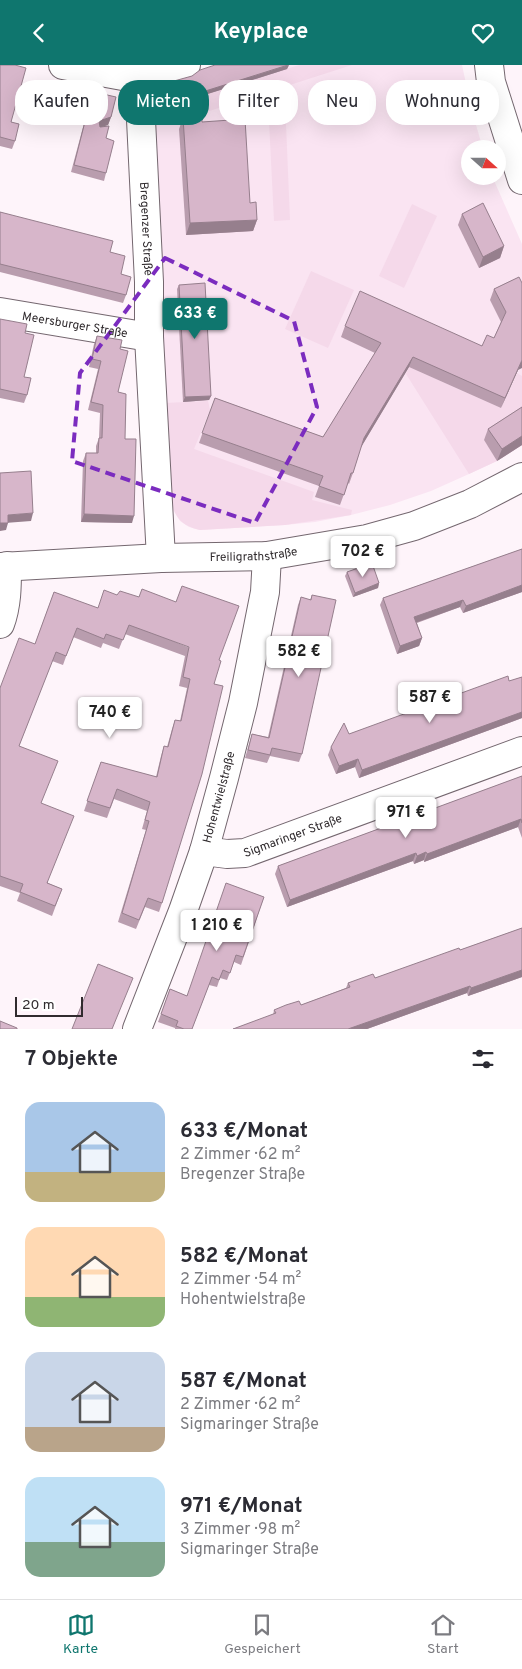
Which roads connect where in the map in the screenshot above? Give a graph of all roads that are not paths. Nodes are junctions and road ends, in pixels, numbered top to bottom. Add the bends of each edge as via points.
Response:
1 (63, 65) edge
2 (186, 65) edge
3 (489, 65) edge
4 (140, 79) junction
5 (522, 180) edge
6 (0, 312) edge
7 (149, 337) junction
8 (522, 477) edge
9 (267, 556) junction
10 (161, 558) junction
11 (3, 566) edge
12 (0, 624) edge
13 (522, 751) edge
14 (204, 851) junction
15 (138, 1029) edge

1 - 4 street
2 - 4 street
3 - 5 street via 491,82
4 - 7 street, Bregenzer Straße
6 - 7 street, Meersburger Straße
7 - 10 street, Bregenzer Straße
8 - 9 street, Freiligrathstraße via 470,504 414,526 368,539
9 - 10 street, Freiligrathstraße
9 - 14 street, Hohentwielstraße via 265,592 243,703
10 - 11 street, Freiligrathstraße
11 - 12 street via 6,593
13 - 14 street, Sigmaringer Straße via 245,853
14 - 15 street, Hohentwielstraße

